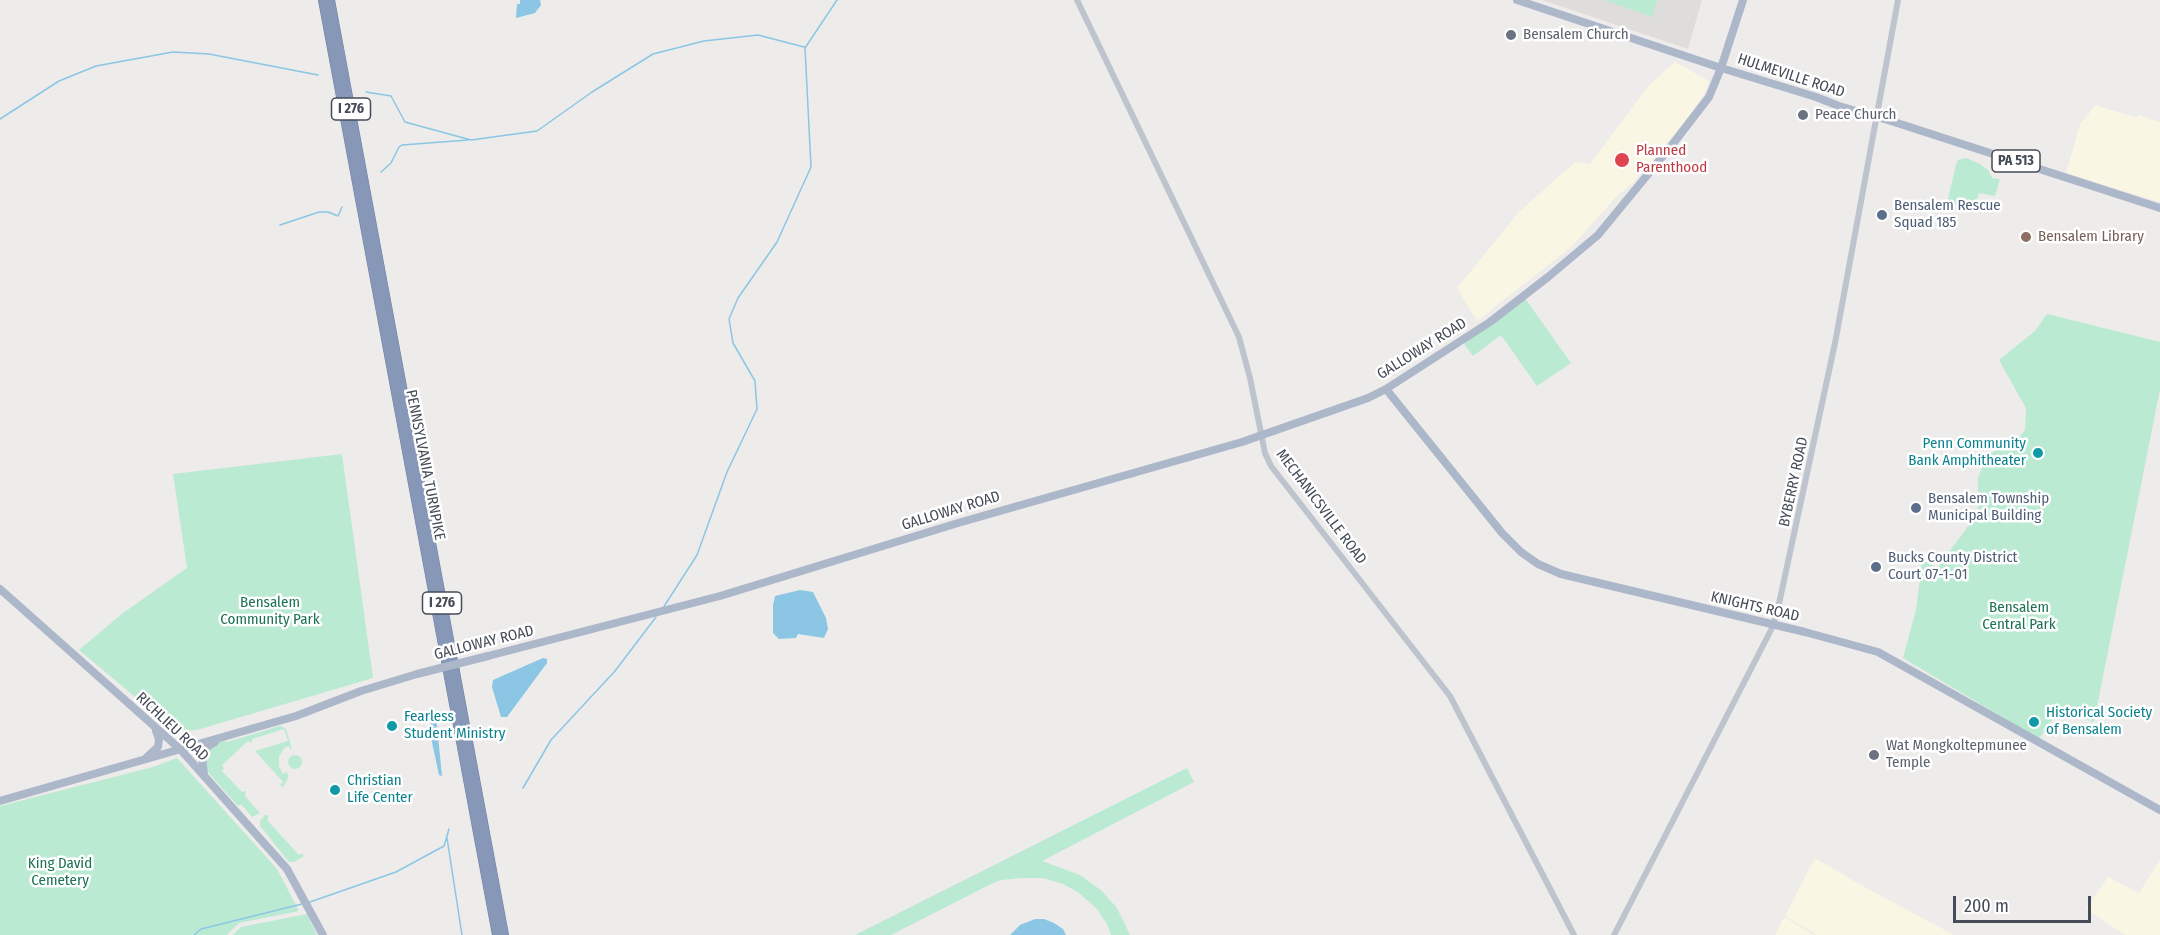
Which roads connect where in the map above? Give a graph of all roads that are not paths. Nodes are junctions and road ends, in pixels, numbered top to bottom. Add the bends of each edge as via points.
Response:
1 (323, 0) edge
2 (330, 0) edge
3 (1077, 0) edge
4 (1516, 0) edge
5 (1743, 0) edge
6 (1898, 0) edge
7 (1721, 68) junction
8 (1876, 117) junction
9 (2160, 208) edge
10 (1386, 389) junction
11 (1261, 436) junction
12 (0, 589) edge
13 (1773, 624) junction
14 (156, 729) junction
15 (220, 738) junction
16 (181, 750) junction
17 (140, 762) junction
18 (204, 776) junction
19 (0, 801) edge
20 (2160, 810) edge
21 (323, 935) edge
22 (497, 935) edge
23 (504, 935) edge
24 (1574, 935) edge
25 (1614, 935) edge

1 - 22 highway, PENNSYLVANIA TURNPIKE / I 276
2 - 23 highway, PENNSYLVANIA TURNPIKE / I 276
3 - 11 street, MECHANICSVILLE ROAD via 1239,337
4 - 7 main road, HULMEVILLE ROAD / PA 513
5 - 7 main road, GALLOWAY ROAD
6 - 8 street, BYBERRY ROAD
7 - 8 main road, HULMEVILLE ROAD / PA 513
7 - 10 main road, GALLOWAY ROAD via 1699,110 1589,243 1490,322
8 - 9 main road, HULMEVILLE ROAD / PA 513
8 - 13 street, BYBERRY ROAD via 1817,430
10 - 11 main road, GALLOWAY ROAD
10 - 13 main road, KNIGHTS ROAD via 1502,533 1538,564 1561,574
11 - 15 main road, GALLOWAY ROAD, bridge via 720,596 417,674
11 - 24 street, MECHANICSVILLE ROAD via 1273,469 1450,696
12 - 14 main road, RICHLIEU ROAD
13 - 20 main road, KNIGHTS ROAD via 1878,652
13 - 25 street, BYBERRY ROAD
14 - 16 main road, RICHLIEU ROAD
14 - 17 main road via 158,747
15 - 16 main road, GALLOWAY ROAD
15 - 18 main road via 204,752
16 - 17 main road, GALLOWAY ROAD
16 - 18 main road, RICHLIEU ROAD
17 - 19 main road, GALLOWAY ROAD
18 - 21 main road, RICHLIEU ROAD via 287,869

